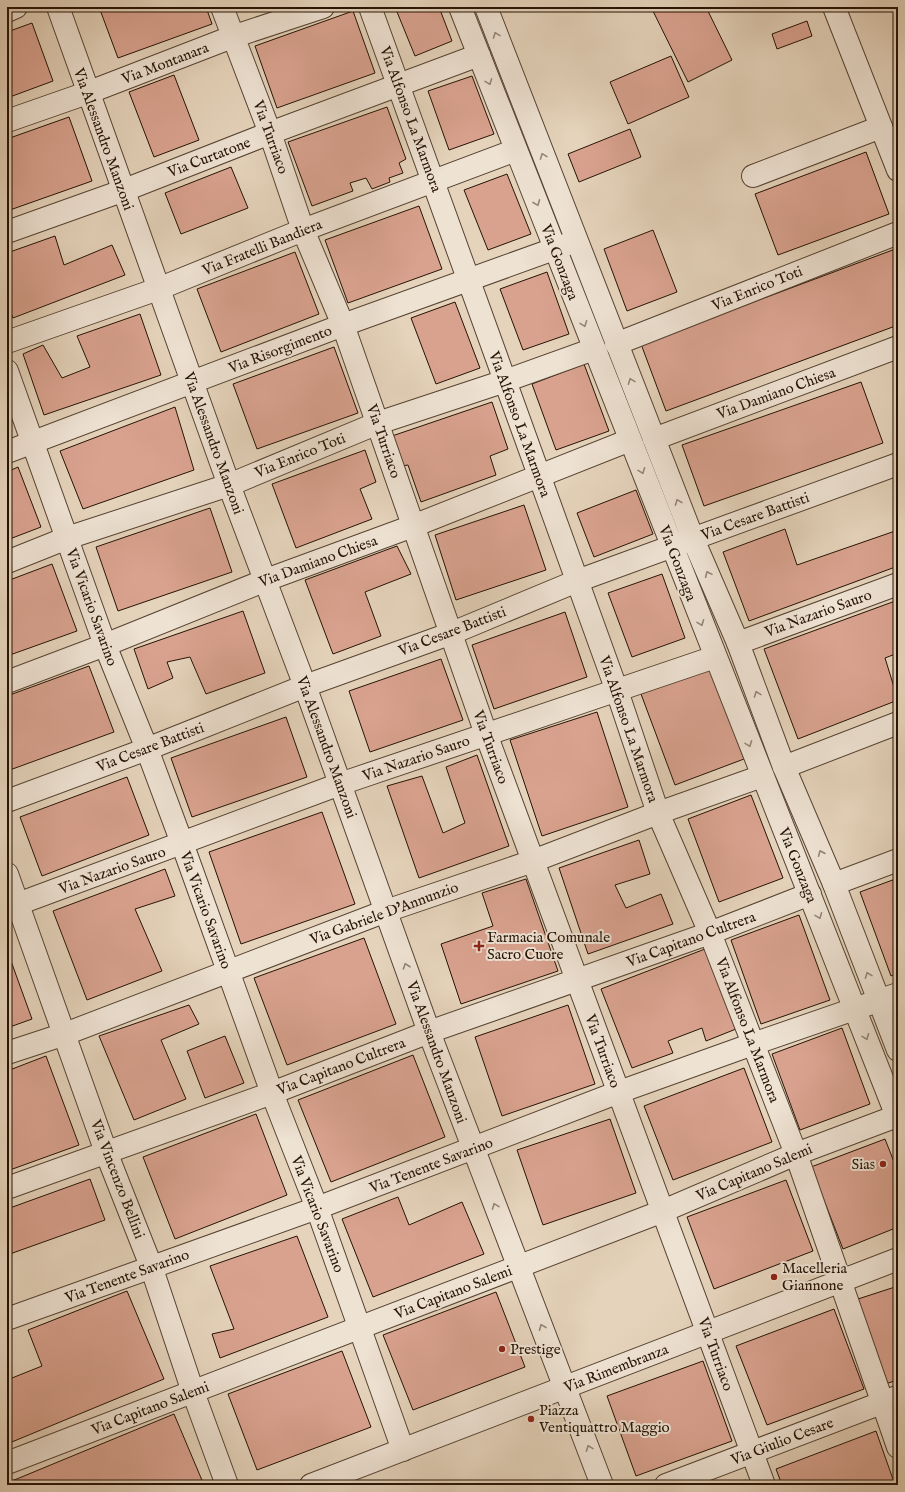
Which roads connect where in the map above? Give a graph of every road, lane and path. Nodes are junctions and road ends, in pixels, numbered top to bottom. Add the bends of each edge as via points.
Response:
1 (16, 7) edge
2 (58, 7) edge
3 (222, 7) edge
4 (323, 7) edge
5 (370, 7) edge
6 (460, 7) edge
7 (486, 7) edge
8 (834, 7) edge
9 (7, 11) edge
10 (232, 37) junction
11 (479, 55) junction
12 (398, 86) junction
13 (88, 93) junction
14 (7, 121) edge
15 (881, 127) junction
16 (270, 133) junction
17 (516, 150) junction
18 (898, 170) edge
19 (753, 176) dead end
20 (434, 181) junction
21 (122, 191) junction
22 (303, 230) junction
23 (7, 232) edge
24 (898, 232) edge
25 (576, 241) junction
26 (554, 248) junction
27 (469, 280) junction
28 (158, 289) junction
29 (343, 325) junction
30 (7, 342) edge
31 (616, 344) junction
32 (898, 348) edge
33 (594, 349) junction
34 (7, 371) edge
35 (192, 382) junction
36 (505, 382) junction
37 (378, 424) junction
38 (654, 438) junction
39 (630, 440) junction
40 (34, 443) junction
41 (7, 452) edge
42 (898, 464) edge
43 (540, 477) junction
44 (229, 485) junction
45 (413, 526) junction
46 (67, 538) junction
47 (692, 539) junction
48 (672, 547) junction
49 (7, 562) edge
50 (266, 580) junction
51 (577, 581) junction
52 (898, 584) edge
53 (452, 633) junction
54 (738, 642) junction
55 (105, 645) junction
56 (715, 657) junction
57 (7, 682) edge
58 (305, 686) junction
59 (617, 691) junction
60 (898, 723) edge
61 (486, 734) junction
62 (147, 749) junction
63 (784, 767) junction
64 (762, 776) junction
65 (340, 784) junction
66 (7, 801) edge
67 (658, 813) junction
68 (182, 843) junction
69 (898, 860) edge
70 (533, 861) junction
71 (7, 874) edge
72 (834, 884) junction
73 (810, 894) junction
74 (13, 906) edge
75 (386, 911) junction
76 (710, 933) junction
77 (228, 970) junction
78 (578, 981) junction
79 (888, 998) edge
80 (854, 1008) junction
81 (429, 1032) junction
82 (65, 1034) junction
83 (753, 1044) junction
84 (898, 1050) edge
85 (7, 1053) edge
86 (619, 1092) junction
87 (272, 1093) junction
88 (897, 1118) edge
89 (473, 1148) junction
90 (106, 1152) junction
91 (796, 1154) junction
92 (7, 1188) edge
93 (317, 1208) junction
94 (663, 1211) junction
95 (898, 1259) edge
96 (151, 1266) junction
97 (518, 1267) junction
98 (839, 1281) junction
99 (7, 1319) edge
100 (360, 1328) junction
101 (708, 1333) junction
102 (566, 1388) junction
103 (193, 1392) junction
104 (891, 1399) edge
105 (898, 1447) edge
106 (403, 1450) junction
107 (753, 1453) junction
108 (7, 1463) edge
109 (227, 1485) edge
110 (311, 1485) edge
111 (602, 1485) edge
112 (666, 1485) edge
113 (764, 1485) edge

1 - 9 street
2 - 13 street, Via Alessandro Manzoni
3 - 10 street, Via Turriaco
4 - 10 street, Via Montanara
5 - 12 street, Via Alfonso La Marmora
6 - 11 street, Via Gonzaga
25 -> 7 street, Via Gonzaga
8 - 15 street
10 - 13 street, Via Montanara
10 - 16 street, Via Turriaco
11 - 12 street, Via Curtatone
11 -> 17 street, Via Gonzaga
12 - 16 street, Via Curtatone
12 - 20 street, Via Alfonso La Marmora
13 - 14 street, Via Montanara
13 - 21 street, Via Alessandro Manzoni
15 - 18 street
15 - 19 street
16 - 21 street, Via Curtatone
16 - 22 street, Via Turriaco
17 - 20 street, Via Fratelli Bandiera
17 -> 26 street, Via Gonzaga
20 - 22 street, Via Fratelli Bandiera
20 - 27 street, Via Alfonso La Marmora
21 - 23 street, Via Curtatone
21 - 28 street, Via Alessandro Manzoni
22 - 28 street, Via Fratelli Bandiera
22 - 29 street, Via Turriaco
24 - 31 street, Via Enrico Toti
25 - 26 street, Via Risorgimento
25 - 31 street, Via Gonzaga
26 - 27 street, Via Risorgimento
26 -> 33 street, Via Gonzaga
27 - 29 street, Via Risorgimento
27 - 36 street, Via Alfonso La Marmora
28 - 30 street, Via Fratelli Bandiera
28 - 35 street, Via Alessandro Manzoni
29 - 35 street, Via Risorgimento
29 - 37 street, Via Turriaco
38 -> 31 street, Via Gonzaga
32 - 38 street, Via Damiano Chiesa
33 - 36 street, Via Enrico Toti
33 - 39 street, Via Gonzaga
34 - 40 street, Via Vicario Savarino
35 - 40 street, Via Risorgimento
35 - 44 street, Via Alessandro Manzoni
36 - 37 street, Via Enrico Toti
36 - 43 street, Via Alfonso La Marmora
37 - 44 street, Via Enrico Toti
37 - 45 street, Via Turriaco
47 -> 38 street, Via Gonzaga
39 - 43 street, Via Damiano Chiesa
39 -> 48 street, Via Gonzaga
40 - 41 street, Via Risorgimento
40 - 46 street, Via Vicario Savarino
42 - 47 street, Via Cesare Battisti
43 - 45 street, Via Damiano Chiesa
43 - 51 street, Via Alfonso La Marmora
44 - 46 street, Via Enrico Toti
44 - 50 street, Via Alessandro Manzoni
45 - 50 street, Via Damiano Chiesa
45 - 53 street, Via Turriaco
46 - 49 street, Via Enrico Toti
46 - 55 street, Via Vicario Savarino
47 - 48 street, Via Cesare Battisti
54 -> 47 street, Via Gonzaga
48 - 51 street, Via Cesare Battisti
48 -> 56 street, Via Gonzaga
50 - 55 street, Via Damiano Chiesa
50 - 58 street, Via Alessandro Manzoni
51 - 53 street, Via Cesare Battisti
51 - 59 street, Via Alfonso La Marmora
52 - 54 street, Via Nazario Sauro
53 - 58 street, Via Cesare Battisti
53 - 61 street, Via Turriaco
63 -> 54 street, Via Gonzaga
55 - 57 street, Via Damiano Chiesa
55 - 62 street, Via Vicario Savarino
56 - 59 street, Via Nazario Sauro
56 -> 64 street, Via Gonzaga
58 - 62 street, Via Cesare Battisti
58 - 65 street, Via Alessandro Manzoni
59 - 61 street, Via Nazario Sauro
59 - 67 street, Via Alfonso La Marmora
60 - 63 street
61 - 65 street, Via Nazario Sauro
61 - 70 street, Via Turriaco
62 - 66 street, Via Cesare Battisti
62 - 68 street, Via Vicario Savarino
72 -> 63 street, Via Gonzaga
64 - 67 street, Via Gabriele D'Annunzio
64 - 73 street, Via Gonzaga
65 - 68 street, Via Nazario Sauro
65 - 75 street, Via Alessandro Manzoni
67 - 70 street, Via Gabriele D'Annunzio
67 - 76 street, Via Alfonso La Marmora
68 - 74 street, Via Nazario Sauro
68 - 77 street, Via Vicario Savarino
69 - 72 street
70 - 75 street, Via Gabriele D'Annunzio
70 - 78 street, Via Turriaco
71 - 74 street, Via Vincenzo Bellini
79 -> 72 street, Via Gonzaga
73 - 76 street, Via Capitano Cultrera
73 -> 80 street, Via Gonzaga
74 - 82 street, Via Vincenzo Bellini
75 - 77 street, Via Gabriele D'Annunzio
81 -> 75 street, Via Alessandro Manzoni
76 - 78 street, Via Capitano Cultrera
76 - 83 street, Via Alfonso La Marmora
77 - 82 street, Via Gabriele D'Annunzio
77 - 87 street, Via Vicario Savarino
78 - 81 street, Via Capitano Cultrera
78 - 86 street, Via Turriaco
79 - 80 street, Via Tenente Savarino
79 - 84 street, Via Gonzaga
80 - 83 street, Via Tenente Savarino
80 -> 88 street, Via Gonzaga
81 - 87 street, Via Capitano Cultrera
81 - 89 street, Via Alessandro Manzoni
82 - 85 street, Via Gabriele D'Annunzio
82 - 90 street, Via Vincenzo Bellini
83 - 86 street, Via Tenente Savarino
83 - 91 street, Via Alfonso La Marmora
86 - 89 street, Via Tenente Savarino
86 - 94 street, Via Turriaco
87 - 90 street, Via Capitano Cultrera
87 - 93 street, Via Vicario Savarino
88 - 91 street, Via Capitano Salemi
89 - 93 street, Via Tenente Savarino
97 -> 89 street, Via Alessandro Manzoni
90 - 92 street, Via Capitano Cultrera
90 - 96 street, Via Vincenzo Bellini
91 - 94 street, Via Capitano Salemi
91 - 98 street, Via Alfonso La Marmora
93 - 96 street, Via Tenente Savarino
93 - 100 street, Via Vicario Savarino
94 - 97 street, Via Capitano Salemi
94 - 101 street, Via Turriaco
95 - 98 street, Via Rimembranza
96 - 99 street, Via Tenente Savarino
96 - 103 street, Via Vincenzo Bellini
97 - 100 street, Via Capitano Salemi
102 -> 97 street, Via Alessandro Manzoni
98 - 101 street, Via Rimembranza
98 - 104 street, Via Alfonso La Marmora
100 - 103 street, Via Capitano Salemi
100 - 106 street, Via Vicario Savarino
101 - 102 street, Via Rimembranza
101 - 107 street, Via Turriaco
102 - 106 street, Via Rimembranza
111 -> 102 street, Via Alessandro Manzoni
103 - 108 street, Via Capitano Salemi
103 - 109 street, Via Vincenzo Bellini
104 - 105 street, Via Alfonso La Marmora
104 - 107 street, Via Giulio Cesare
106 - 110 street, Via Rimembranza
107 - 112 street, Via Giulio Cesare
107 - 113 street, Via Turriaco

